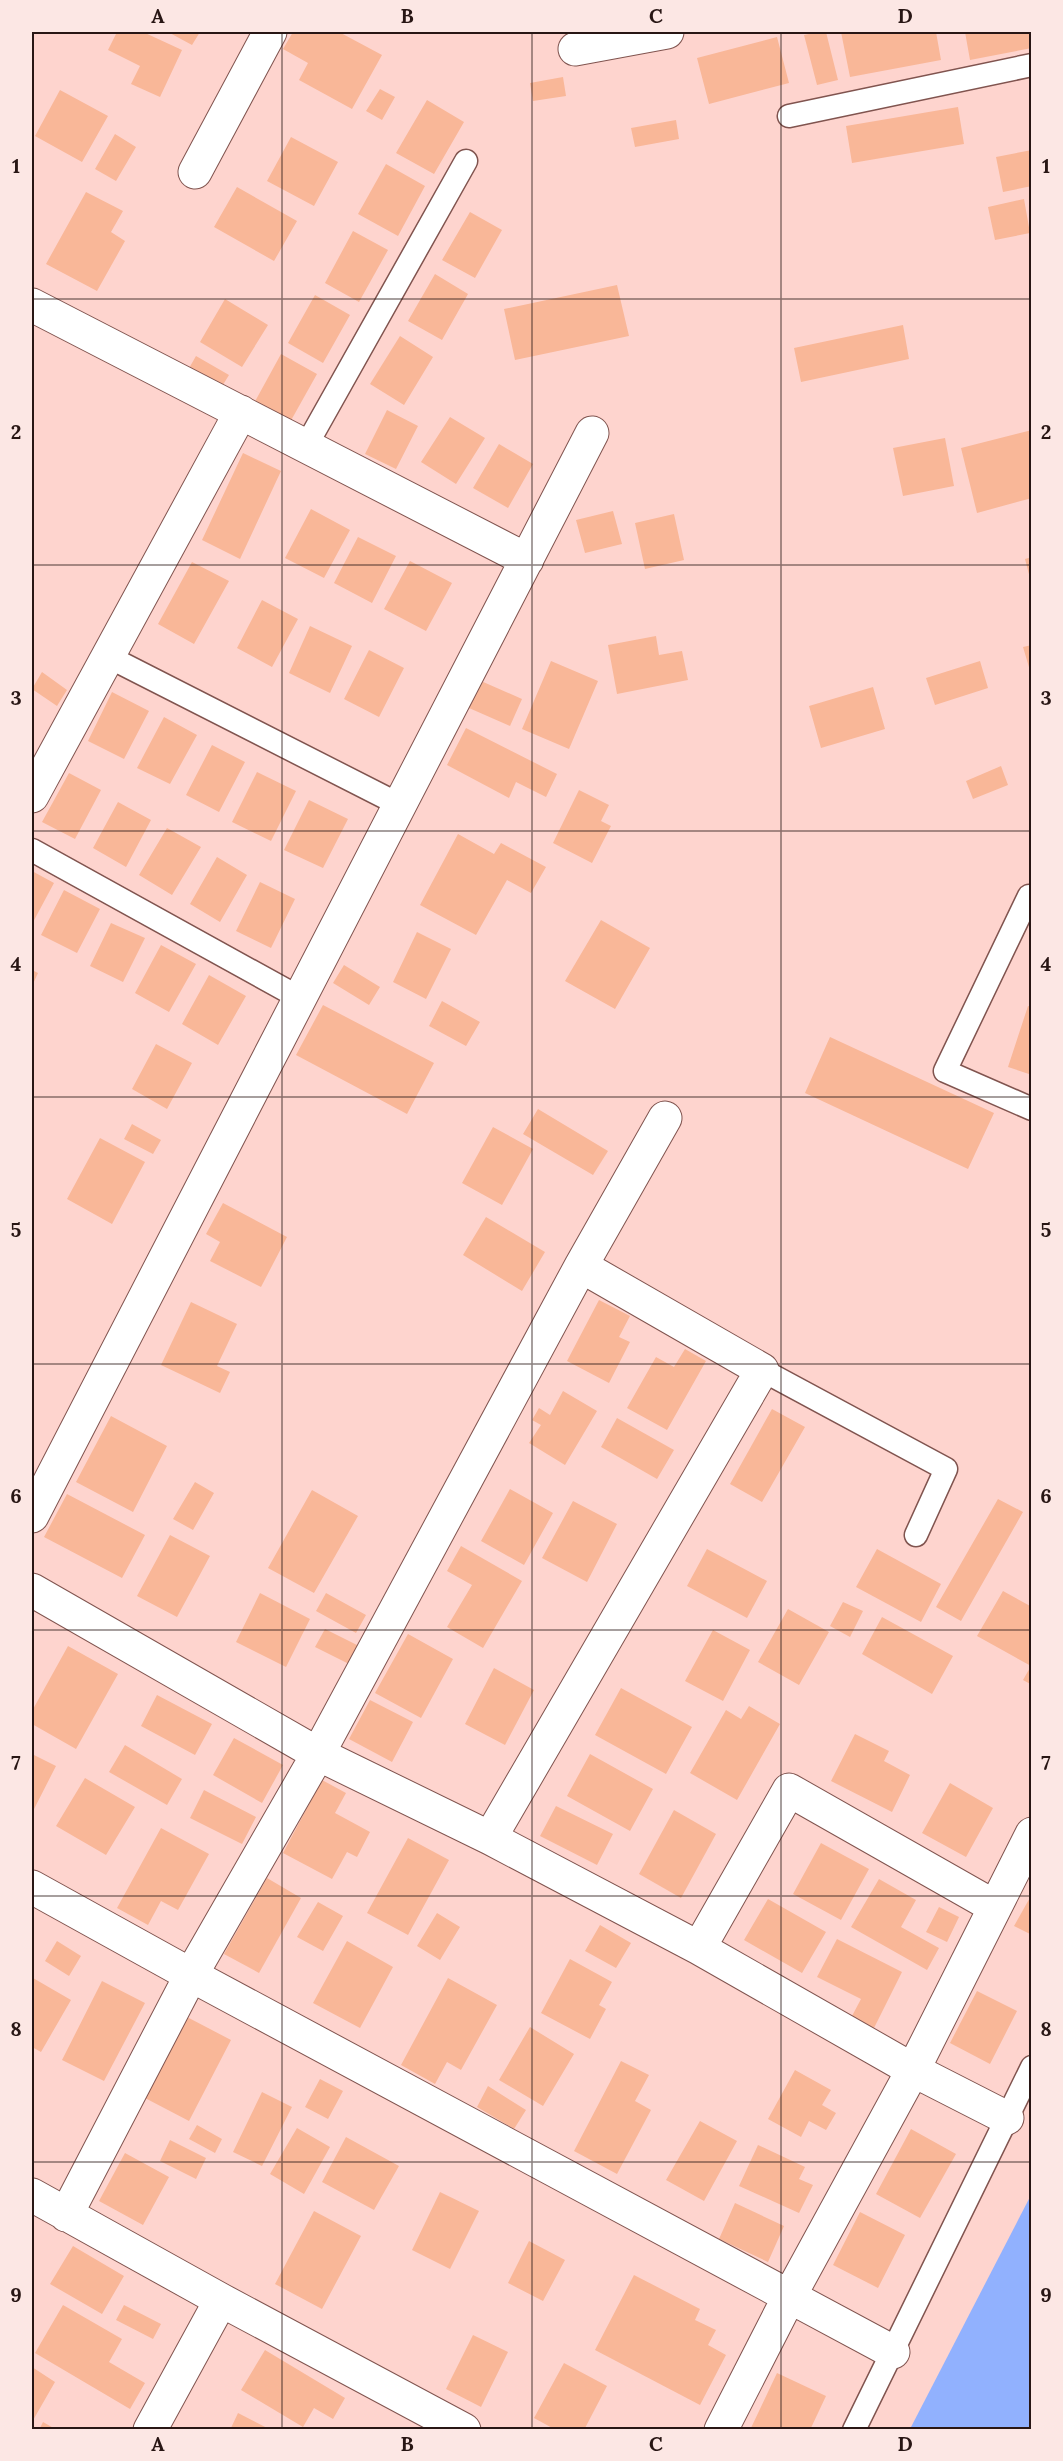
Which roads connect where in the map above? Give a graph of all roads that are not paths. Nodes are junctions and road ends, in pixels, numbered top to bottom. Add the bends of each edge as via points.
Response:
1 (270, 32) edge
2 (667, 32) edge
3 (574, 49) dead end
4 (1032, 65) edge
5 (789, 116) dead end
6 (466, 161) dead end
7 (195, 172) dead end
8 (32, 305) edge
9 (241, 412) junction
10 (592, 433) dead end
11 (306, 446) junction
12 (527, 560) junction
13 (107, 656) junction
14 (32, 796) edge
15 (400, 806) junction
16 (32, 850) edge
17 (1032, 897) edge
18 (300, 998) junction
19 (1032, 1108) edge
20 (665, 1118) dead end
21 (581, 1266) junction
22 (762, 1370) junction
23 (32, 1516) edge
24 (916, 1535) dead end
25 (32, 1590) edge
26 (318, 1754) junction
27 (1032, 1833) edge
28 (490, 1838) junction
29 (32, 1887) edge
30 (995, 1907) junction
31 (699, 1948) junction
32 (191, 1975) junction
33 (1032, 2067) edge
34 (913, 2070) junction
35 (1007, 2118) junction
36 (32, 2195) edge
37 (66, 2215) junction
38 (789, 2297) junction
39 (221, 2300) junction
40 (893, 2352) junction
41 (150, 2430) edge
42 (464, 2430) edge
43 (721, 2430) edge
44 (854, 2430) edge

1 - 7 street
2 - 3 street
4 - 5 lane
6 - 11 lane
8 - 9 street
9 - 11 street
9 - 13 street
10 - 12 street
11 - 12 street
12 - 15 street
13 - 14 street
13 - 15 lane
15 - 18 street
16 - 18 lane
17 - 19 lane via 945,1071
18 - 23 street
20 - 21 street
21 - 22 street
21 - 26 street
22 - 24 lane via 946,1469
22 - 28 street
25 - 26 street
26 - 28 street
26 - 32 street
27 - 30 street
28 - 31 street
29 - 32 street
30 - 31 street via 789,1790
30 - 34 street
31 - 34 street
32 - 37 street
32 - 38 street
33 - 35 lane
34 - 35 street
34 - 38 street
35 - 40 lane
36 - 37 street
37 - 39 street
38 - 40 street
38 - 43 street
39 - 41 street
39 - 42 street
40 - 44 lane

